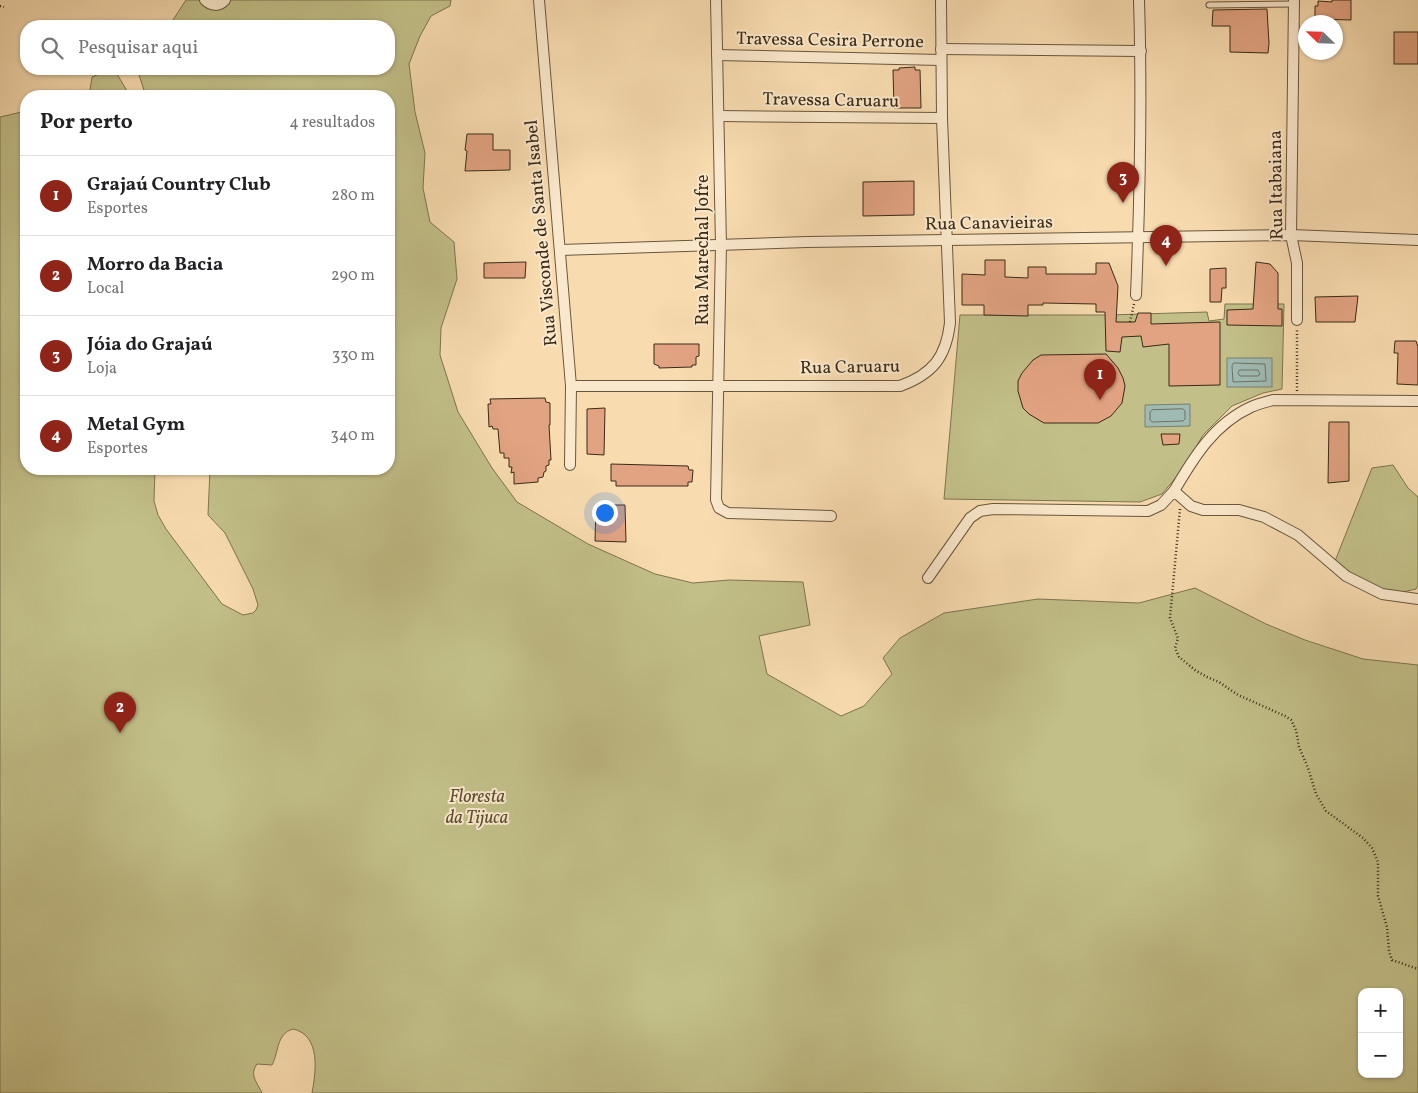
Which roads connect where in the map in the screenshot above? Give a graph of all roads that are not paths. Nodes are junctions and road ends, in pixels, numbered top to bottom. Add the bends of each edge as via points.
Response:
1 (205, 0) edge
2 (224, 0) edge
3 (539, 0) edge
4 (716, 0) edge
5 (941, 0) edge
6 (1139, 0) edge
7 (1294, 2) edge
8 (1209, 5) dead end
9 (941, 49) junction
10 (1141, 51) junction
11 (718, 55) junction
12 (941, 60) junction
13 (719, 116) junction
14 (942, 118) junction
15 (1291, 235) junction
16 (1138, 237) junction
17 (1418, 240) edge
18 (947, 241) junction
19 (721, 245) junction
20 (560, 250) junction
21 (1136, 295) road end
22 (1298, 320) road end
23 (571, 386) junction
24 (717, 386) junction
25 (1418, 401) edge
26 (570, 464) dead end
27 (1178, 494) junction
28 (831, 516) dead end
29 (928, 578) dead end
30 (1418, 598) edge

1 - 2 street via 211,5 218,5
3 - 20 street, Rua Visconde de Santa Isabel
4 - 11 street, Rua Marechal Jofre
5 - 9 street, Rua Caruaru
6 - 10 street
7 - 8 lane
7 - 15 street, Rua Itabaiana
9 - 10 street
9 - 12 street, Rua Caruaru
10 - 16 street
11 - 12 street, Travessa Cesira Perrone
11 - 13 street, Rua Marechal Jofre
12 - 14 street, Rua Caruaru
13 - 14 street, Travessa Caruaru
13 - 19 street, Rua Marechal Jofre
14 - 18 street, Rua Caruaru
15 - 16 street, Rua Canavieiras
15 - 17 street, Rua Canavieiras
15 - 22 street, Rua Itabaiana via 1297,263
16 - 18 street, Rua Canavieiras
16 - 21 street
18 - 19 street, Rua Canavieiras
18 - 24 street, Rua Caruaru via 948,341 943,353 924,375 900,386
19 - 20 street, Rua Canavieiras
19 - 24 street, Rua Marechal Jofre
20 - 23 street, Rua Visconde de Santa Isabel
23 - 24 street, Rua Caruaru
23 - 26 street, Rua Visconde de Santa Isabel
24 - 28 street, Rua Marechal Jofre via 716,500 720,508 728,513
25 - 27 street via 1297,399 1273,400 1252,407 1216,430 1194,457
27 - 29 street via 1148,511 993,508 980,511 970,518
27 - 30 street via 1190,506 1203,510 1239,510 1264,517 1298,535 1353,580 1382,594

